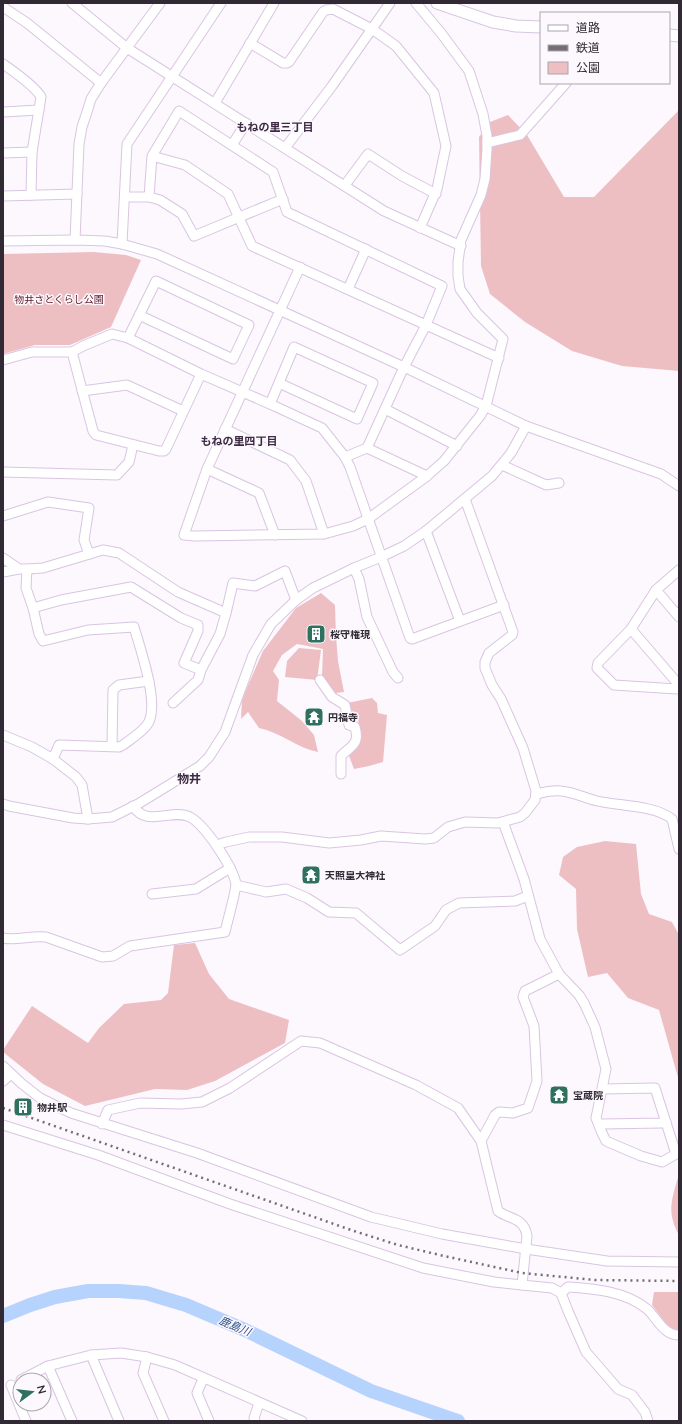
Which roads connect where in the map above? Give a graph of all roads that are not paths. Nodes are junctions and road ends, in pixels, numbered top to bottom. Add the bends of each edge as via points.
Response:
1 (72, 3) edge
2 (158, 3) edge
3 (220, 3) edge
4 (274, 3) edge
5 (390, 3) edge
6 (416, 3) edge
7 (437, 3) edge
8 (3, 7) edge
9 (540, 27) edge
10 (372, 29) junction
11 (250, 43) junction
12 (127, 48) junction
13 (3, 64) edge
14 (172, 76) junction
15 (101, 83) junction
16 (565, 84) edge
17 (215, 103) junction
18 (39, 110) junction
19 (3, 112) edge
20 (246, 123) junction
21 (487, 143) junction
22 (232, 145) junction
23 (285, 148) junction
24 (32, 152) junction
25 (3, 154) edge
26 (152, 156) junction
27 (345, 186) junction
28 (77, 194) junction
29 (436, 194) junction
30 (31, 195) junction
31 (3, 196) edge
32 (124, 197) junction
33 (149, 197) junction
34 (282, 199) junction
35 (239, 217) junction
36 (420, 228) junction
37 (75, 240) junction
38 (3, 241) edge
39 (122, 244) junction
40 (460, 246) junction
41 (366, 249) junction
42 (300, 268) junction
43 (348, 289) junction
44 (280, 311) junction
45 (139, 315) junction
46 (426, 325) junction
47 (128, 338) junction
48 (72, 352) junction
49 (499, 358) junction
50 (3, 360) edge
51 (404, 367) junction
52 (201, 374) junction
53 (279, 383) junction
54 (82, 391) junction
55 (242, 392) junction
56 (270, 404) junction
57 (486, 406) junction
58 (385, 409) junction
59 (183, 411) junction
60 (526, 426) junction
61 (225, 429) junction
62 (133, 445) junction
63 (457, 446) junction
64 (367, 448) junction
65 (345, 457) junction
66 (502, 465) junction
67 (207, 470) junction
68 (3, 472) edge
69 (427, 476) junction
70 (559, 483) dead end
71 (679, 486) edge
72 (465, 499) junction
73 (3, 516) edge
74 (368, 519) junction
75 (426, 531) junction
76 (324, 534) junction
77 (275, 535) junction
78 (89, 554) junction
79 (381, 557) junction
80 (3, 558) edge
81 (354, 568) junction
82 (23, 569) junction
83 (679, 570) edge
84 (3, 572) edge
85 (656, 590) junction
86 (296, 600) junction
87 (504, 605) junction
88 (33, 608) junction
89 (226, 613) junction
90 (679, 617) edge
91 (460, 621) junction
92 (631, 629) junction
93 (201, 670) junction
94 (398, 678) dead end
95 (320, 680) dead end
96 (149, 681) junction
97 (679, 686) edge
98 (173, 703) dead end
99 (3, 736) edge
100 (112, 746) junction
101 (53, 759) junction
102 (341, 774) dead end
103 (536, 794) junction
104 (3, 804) edge
105 (133, 806) junction
106 (88, 819) junction
107 (503, 822) junction
108 (217, 845) junction
109 (679, 849) edge
110 (230, 868) junction
111 (236, 885) junction
112 (152, 894) dead end
113 (528, 896) junction
114 (3, 938) edge
115 (559, 974) junction
116 (3, 1066) edge
117 (11, 1074) junction
118 (3, 1081) edge
119 (603, 1089) junction
120 (666, 1122) junction
121 (102, 1124) junction
122 (3, 1125) edge
123 (599, 1125) junction
124 (481, 1141) junction
125 (526, 1249) junction
126 (679, 1262) edge
127 (522, 1285) junction
128 (561, 1293) junction
129 (679, 1335) edge
130 (91, 1355) junction
131 (147, 1357) junction
132 (48, 1366) junction
133 (36, 1372) edge
134 (203, 1379) junction
135 (7, 1388) edge
136 (259, 1403) junction
137 (26, 1421) edge
138 (72, 1421) edge
139 (119, 1421) edge
140 (164, 1421) edge
141 (209, 1421) edge
142 (255, 1421) edge
143 (302, 1421) edge
144 (648, 1421) edge

1 - 12 street
2 - 12 street
3 - 14 street
4 - 11 street
5 - 10 street
6 - 21 street via 469,71 483,114
7 - 9 main road via 493,22
8 - 15 street via 27,23
10 - 11 street via 330,9 323,12 290,62 283,63
10 - 23 street
10 - 29 street via 396,46 434,93 446,146
11 - 17 street
12 - 14 street
12 - 15 street
13 - 18 street via 39,93
14 - 17 street
14 - 32 street via 128,144
15 - 28 street via 82,127
16 - 21 street via 520,134
17 - 20 street
18 - 19 street
18 - 24 street
20 - 22 street
20 - 23 street
21 - 40 street via 482,195
22 - 26 street via 179,111
22 - 34 street via 273,172
23 - 27 street
24 - 25 street
24 - 30 street
26 - 33 street
26 - 35 street via 185,165 228,194
27 - 29 street via 368,154
27 - 36 street via 384,211
28 - 30 street
28 - 37 street
29 - 36 street
30 - 31 street
32 - 33 street
32 - 39 street
33 - 35 street via 160,200 182,214 194,236
34 - 35 street
34 - 41 street via 287,212
35 - 42 street via 252,246
36 - 40 street
37 - 38 street
37 - 39 street
39 - 44 street via 177,262
40 - 49 street via 460,289 476,313 503,339
41 - 43 street
41 - 46 street via 442,286
42 - 43 street
42 - 44 street
43 - 46 street
44 - 51 street
44 - 55 street
45 - 45 street via 156,281 249,325 233,359
45 - 47 street
46 - 49 street
46 - 51 street
47 - 48 street via 112,334
47 - 52 street
48 - 50 street via 32,352
48 - 54 street
49 - 57 street
51 - 57 street
51 - 58 street
52 - 55 street
52 - 59 street
53 - 53 street via 294,347 373,383 357,419
53 - 56 street
54 - 59 street via 127,385
54 - 62 street via 96,435
55 - 56 street
55 - 61 street
56 - 65 street via 322,428
57 - 60 street
57 - 63 street
58 - 63 street
58 - 64 street
59 - 62 street via 164,451
60 - 66 street
60 - 71 street via 661,474
61 - 67 street
61 - 76 street via 290,460 306,481
62 - 68 street via 129,462 117,475
63 - 69 street
64 - 65 street
64 - 69 street
65 - 74 street
66 - 70 street via 546,485
66 - 72 street
67 - 77 street via 259,493
67 - 77 street via 184,535
69 - 74 street
72 - 75 street
72 - 87 street
73 - 78 street via 48,502 89,508 84,540
74 - 76 street
74 - 79 street
75 - 79 street
75 - 91 street
76 - 77 street
78 - 82 street via 43,568
78 - 89 street via 102,550 119,552 178,592
79 - 81 street
79 - 91 street via 410,638
80 - 82 street
81 - 86 street via 313,588
81 - 94 street via 359,579 367,617
82 - 84 street
82 - 88 street
83 - 85 street
85 - 90 street
85 - 92 street
86 - 89 street via 285,570 255,586 233,583
86 - 105 street via 272,624 253,655 225,732 209,757 200,766
87 - 91 street
87 - 103 street via 513,632 489,653 485,662 486,668 523,748
88 - 93 street via 131,587 181,618 198,625 198,631 184,663
88 - 96 street via 43,641 88,630 134,627
89 - 93 street via 220,634
92 - 97 street
92 - 97 street via 598,662 597,668 614,685 677,689
93 - 98 street via 198,680
95 - 102 street via 332,697 345,705 349,725 355,726 356,742 341,756
96 - 100 street via 151,718 147,726 123,745
96 - 100 street via 119,685 113,690
99 - 101 street via 32,747
100 - 101 street via 59,745
101 - 106 street via 80,780
103 - 107 street via 535,800 520,817
103 - 109 street via 561,791 667,815 672,819
104 - 106 street
105 - 106 street via 112,817
105 - 108 street via 142,816 189,817
107 - 108 street via 465,822 448,827 434,838 425,839 380,836 329,843 282,837 249,837
107 - 113 street
108 - 110 street
110 - 111 street
110 - 112 street via 196,888
111 - 113 street via 266,892 286,889 307,898 328,912 356,914 400,950 435,926 446,910 459,904 515,901
111 - 114 street via 225,932 130,946 113,956 102,957 46,937
113 - 115 street via 540,939
115 - 119 street via 579,995 590,1013 606,1069
115 - 124 street via 525,991 522,997 534,1026 537,1081 528,1108 513,1113 499,1112
116 - 117 street
117 - 118 street
117 - 121 street via 40,1098
119 - 120 street via 655,1088
119 - 123 street via 596,1118
120 - 123 street
120 - 123 street via 676,1154 662,1162 641,1156 606,1140
121 - 124 street via 108,1110 140,1103 202,1102 230,1088 301,1041 320,1043 416,1085 458,1108
121 - 125 street via 197,1153 371,1217 442,1234
122 - 127 street via 98,1155 230,1204 423,1268
124 - 125 street via 498,1211 524,1225 527,1236
125 - 126 street via 607,1261
125 - 127 street
127 - 128 street via 552,1288
128 - 129 street via 568,1287 596,1289 625,1297 638,1302 648,1310 669,1333
128 - 144 street via 586,1352 618,1389 632,1395 645,1412
130 - 131 street via 121,1353
130 - 132 street
130 - 139 street
131 - 134 street via 175,1365
131 - 140 street via 143,1373
132 - 133 street
132 - 138 street
134 - 136 street
134 - 141 street via 197,1393
135 - 137 street
136 - 142 street
136 - 143 street

